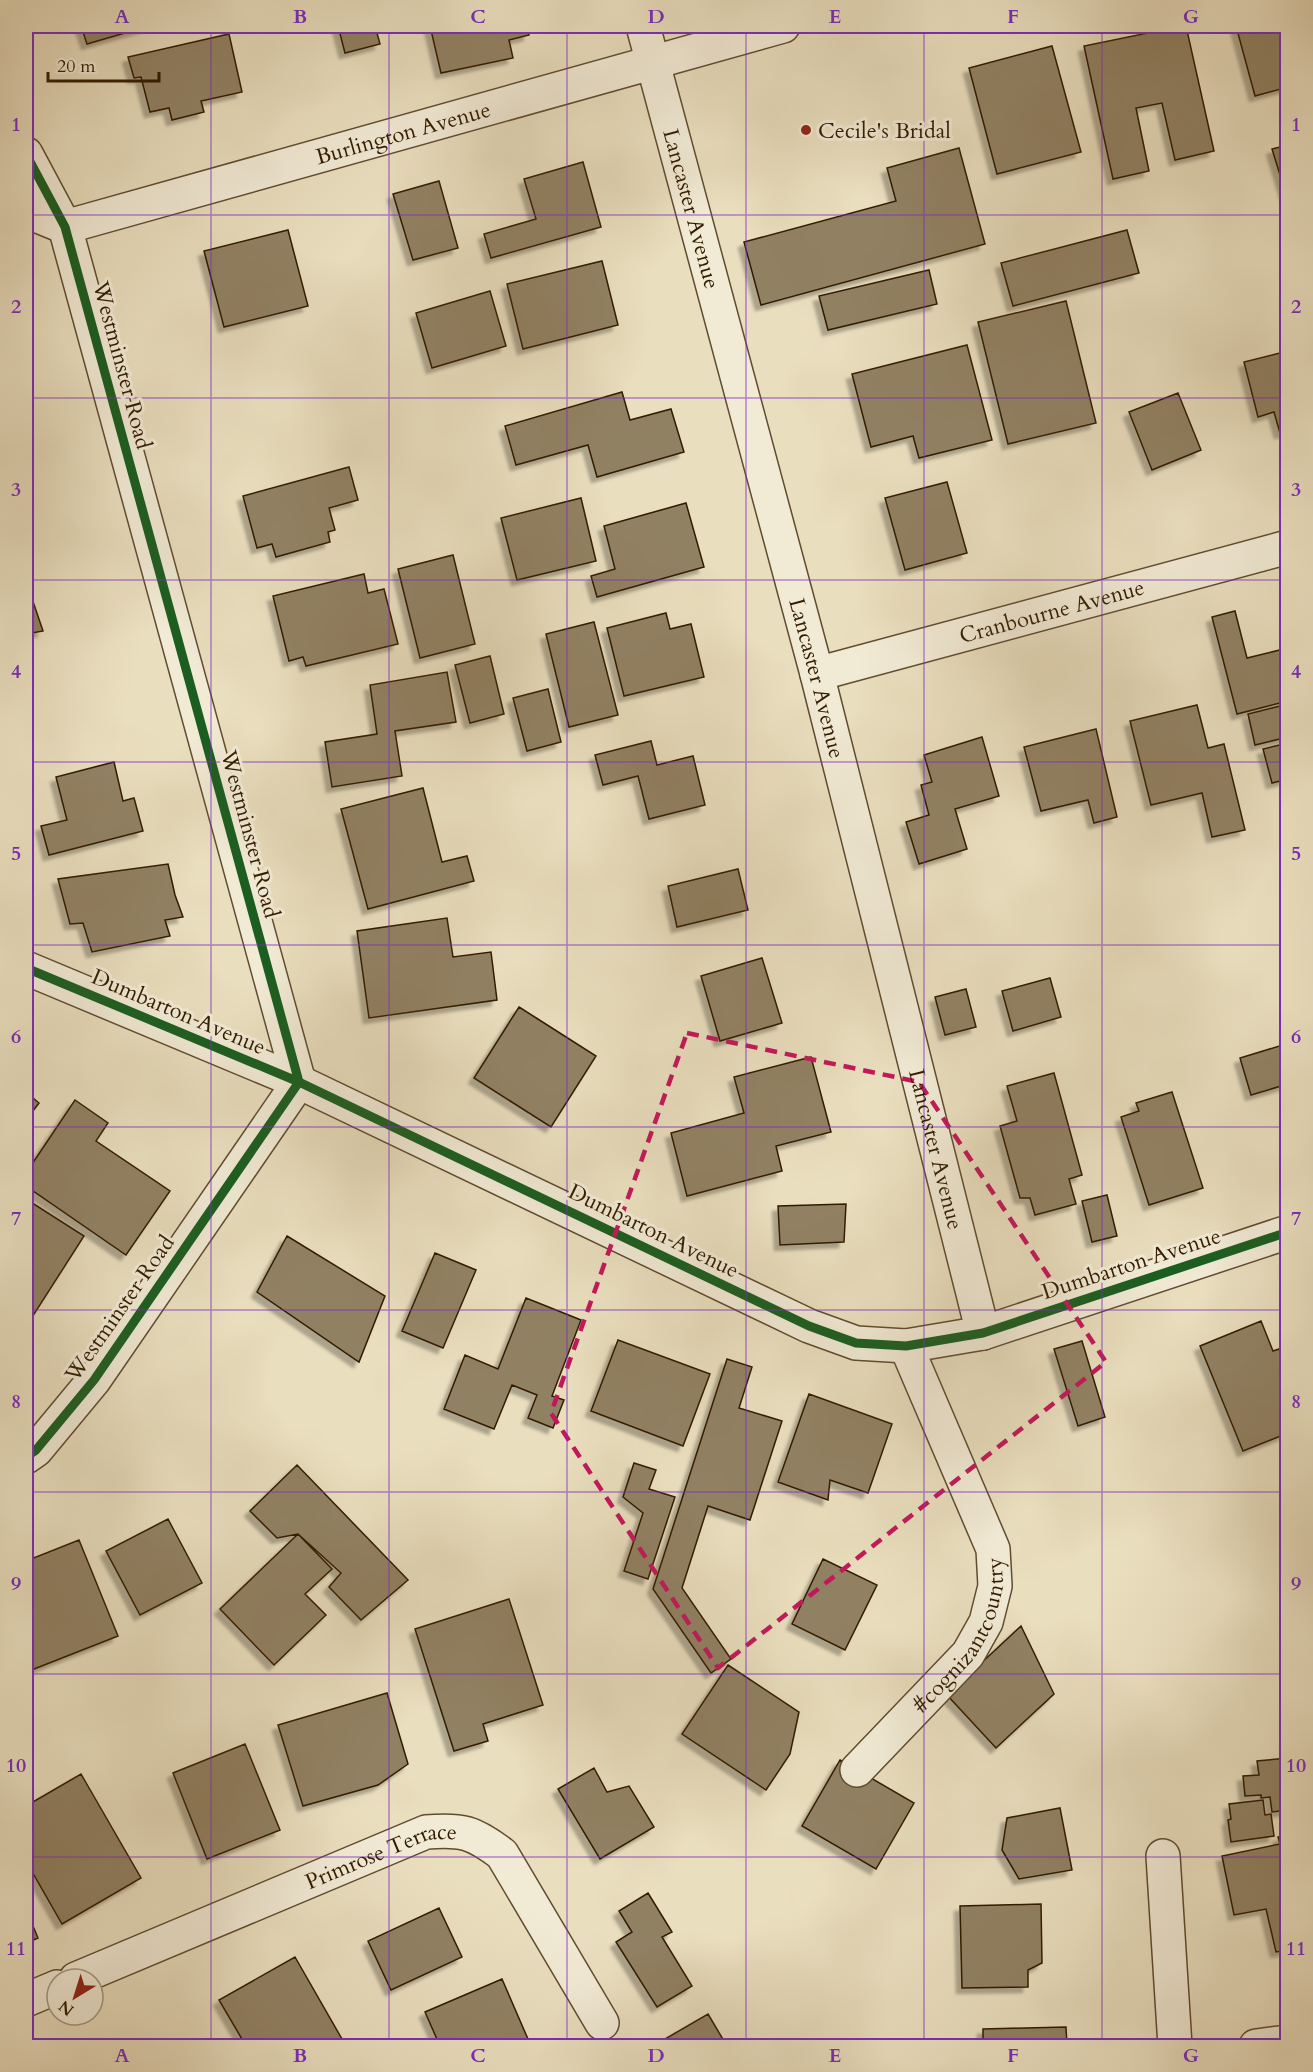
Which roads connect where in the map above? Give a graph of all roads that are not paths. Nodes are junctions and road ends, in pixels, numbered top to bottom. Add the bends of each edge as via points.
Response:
1 (643, 26) edge
2 (783, 26) edge
3 (653, 62) junction
4 (26, 154) edge
5 (26, 211) edge
6 (66, 227) junction
7 (1287, 547) edge
8 (817, 674) junction
9 (26, 968) edge
10 (299, 1082) junction
11 (1287, 1232) edge
12 (983, 1333) junction
13 (906, 1346) junction
14 (26, 1457) edge
15 (857, 1770) dead end
16 (1163, 1856) dead end
17 (105, 1967) edge
18 (45, 1992) edge
19 (26, 2000) edge
20 (602, 2023) dead end
21 (1287, 2042) edge
22 (1174, 2046) edge
23 (1256, 2046) edge

1 - 3 street, Lancaster Avenue
2 - 3 street, Burlington Avenue
3 - 6 street, Burlington Avenue
3 - 8 street, Lancaster Avenue
4 - 6 street, Westminster Road
5 - 6 street
6 - 10 street, Westminster Road
7 - 8 street, Cranbourne Avenue
8 - 12 street, Lancaster Avenue
9 - 10 street, Dumbarton Avenue
10 - 13 street, Dumbarton Avenue via 809,1326 856,1343
10 - 14 street, Westminster Road via 94,1380
11 - 12 street, Dumbarton Avenue
12 - 13 street, Dumbarton Avenue
13 - 15 street, #cognizantcountry via 993,1549 995,1586 986,1622 968,1654
16 - 22 street
17 - 20 street, Primrose Terrace via 426,1832 453,1830 480,1838 502,1854
18 - 19 street
21 - 23 street

